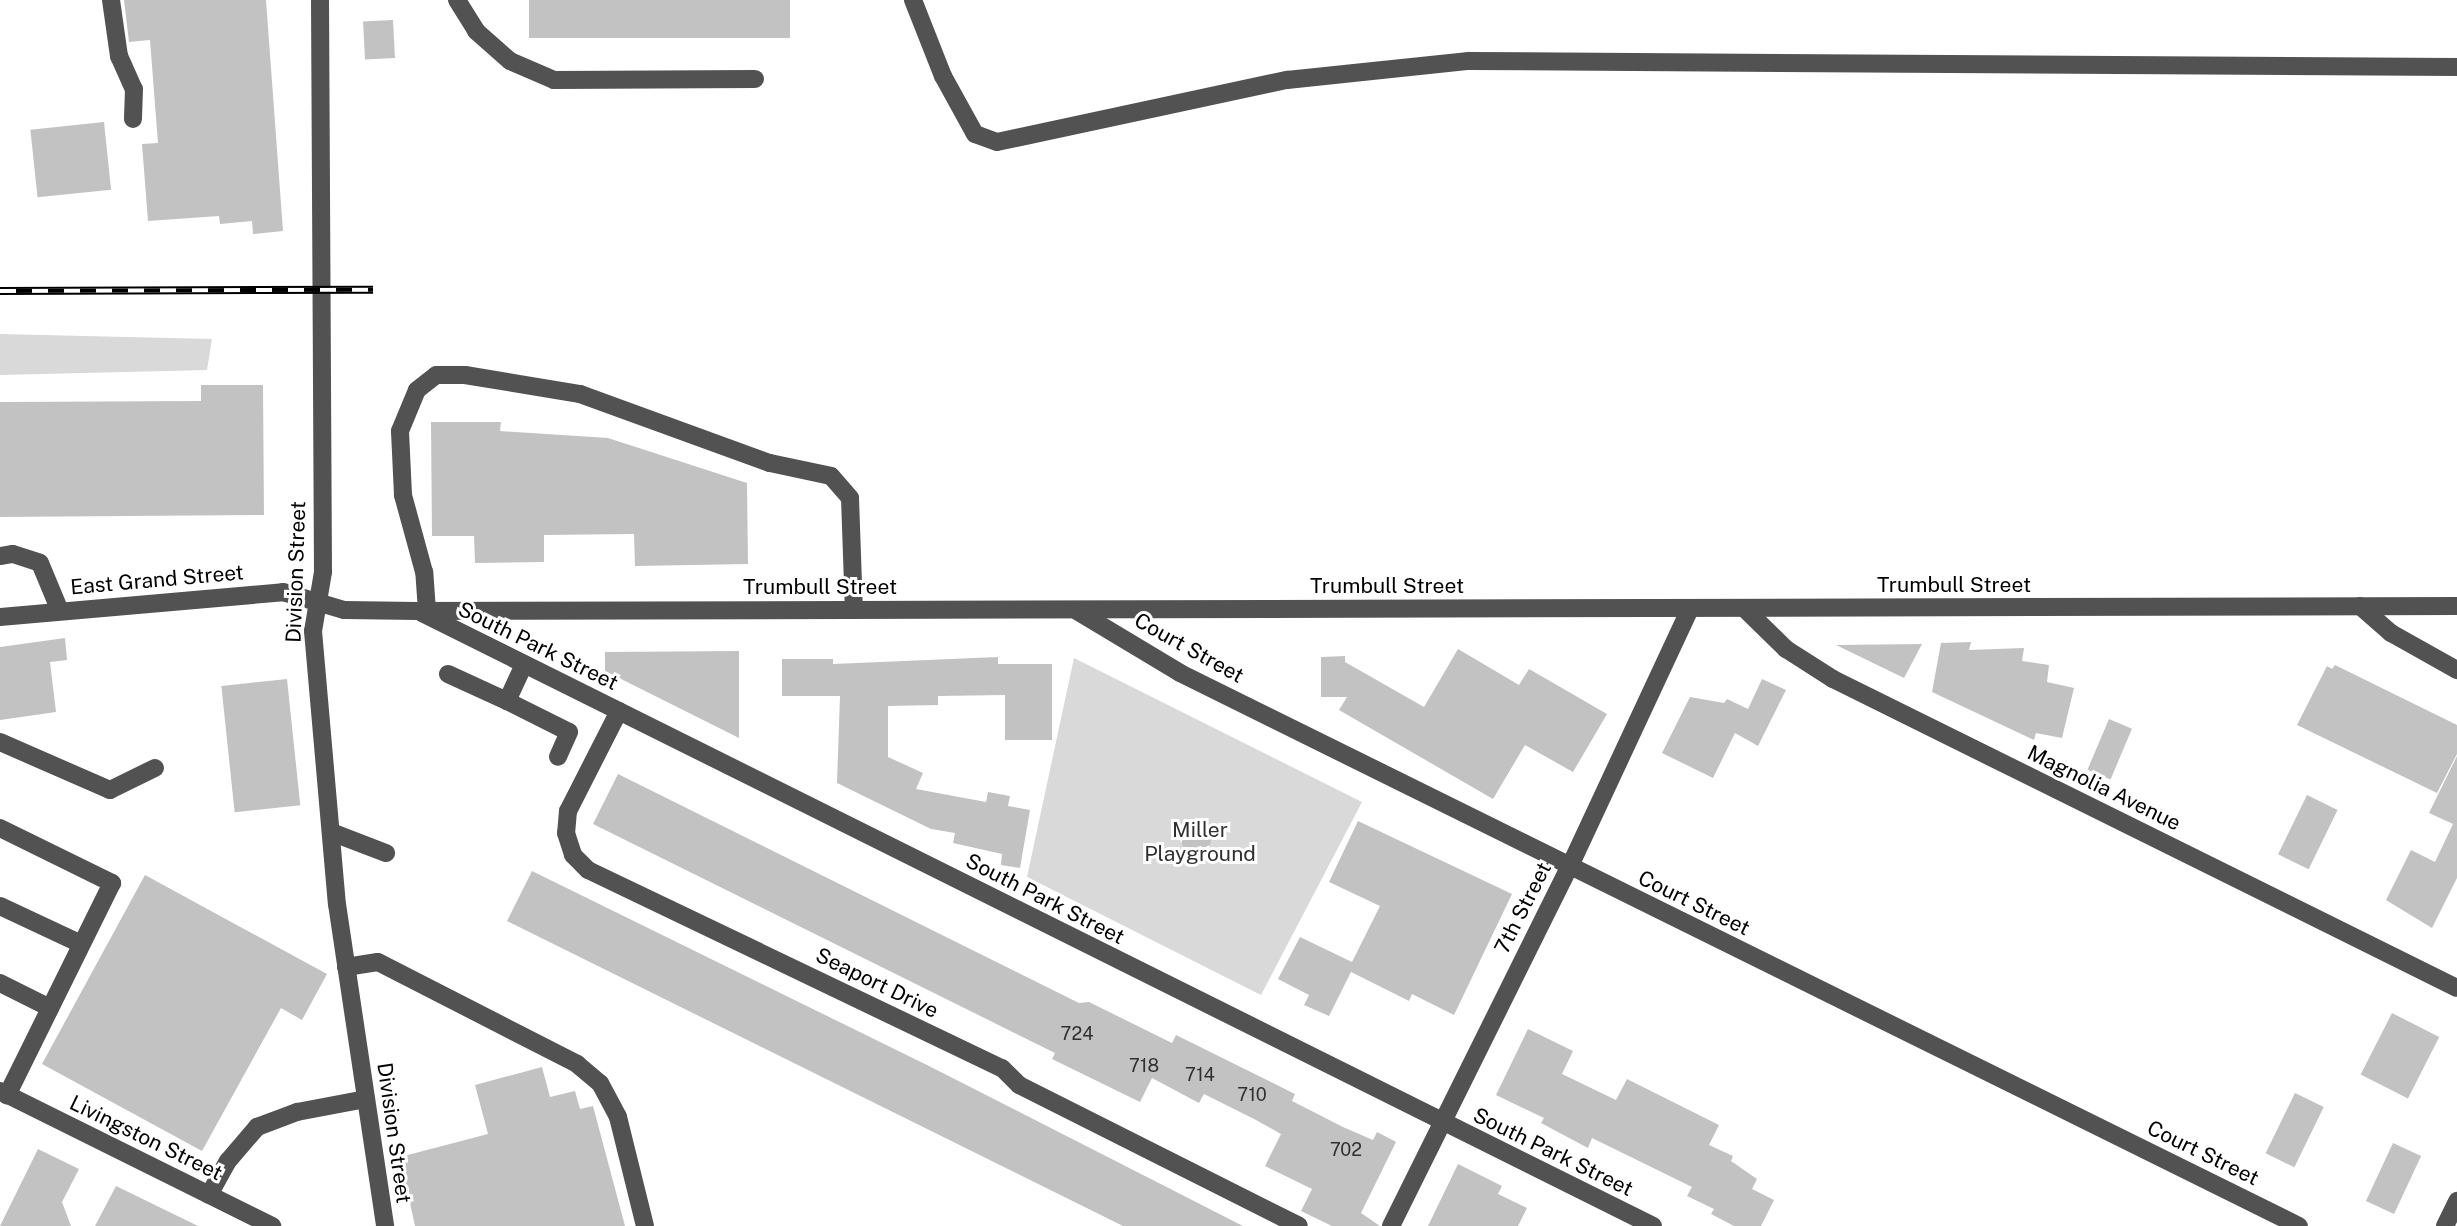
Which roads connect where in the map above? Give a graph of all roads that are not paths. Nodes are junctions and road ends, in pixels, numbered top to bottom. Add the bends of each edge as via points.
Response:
1 (111, 0) edge
2 (320, 0) edge
3 (457, 0) edge
4 (913, 0) edge
5 (2457, 67) edge
6 (755, 79) dead end
7 (133, 119) dead end
8 (0, 556) edge
9 (317, 602) junction
10 (2360, 606) junction
11 (2457, 607) edge
12 (1745, 608) junction
13 (1690, 609) junction
14 (855, 610) junction
15 (1075, 610) junction
16 (60, 611) junction
17 (423, 611) junction
18 (0, 617) edge
19 (524, 665) junction
20 (2457, 670) edge
21 (447, 674) dead end
22 (507, 701) junction
23 (619, 711) junction
24 (0, 742) edge
25 (558, 757) dead end
26 (155, 768) dead end
27 (0, 828) edge
28 (331, 832) junction
29 (386, 853) dead end
30 (1570, 866) junction
31 (0, 905) edge
32 (81, 944) junction
33 (346, 967) junction
34 (0, 984) edge
35 (2457, 988) edge
36 (50, 1008) junction
37 (4, 1093) edge
38 (366, 1099) junction
39 (1441, 1122) junction
40 (209, 1195) junction
41 (2457, 1201) edge
42 (272, 1226) edge
43 (385, 1226) edge
44 (645, 1226) edge
45 (1299, 1226) edge
46 (1391, 1226) edge
47 (1653, 1226) edge
48 (2300, 1226) edge
49 (2445, 1226) edge

1 - 7 street via 119,56 134,89
2 - 9 street, Division Street via 323,572
3 - 6 street via 476,31 510,61 554,80
4 - 5 street via 943,76 975,134 997,142 1287,80 1469,61
8 - 16 street via 13,554 40,563
9 - 16 street, East Grand Street via 283,592
9 - 17 street, Trumbull Street via 344,610
9 - 28 street, Division Street via 313,631
10 - 11 street, Trumbull Street
10 - 12 street, Trumbull Street
10 - 20 street via 2391,633
12 - 13 street, Trumbull Street
12 - 35 street, Magnolia Avenue via 1786,649 1833,678
13 - 15 street, Trumbull Street
13 - 30 street, 7th Street
14 - 15 street, Trumbull Street
14 - 17 street, Trumbull Street
14 - 17 street via 850,498 831,476 770,463 580,394 465,375 436,375 417,390 400,431 403,495 424,572
15 - 30 street, Court Street via 1180,673
16 - 18 street, East Grand Street
17 - 19 street, South Park Street
19 - 22 street
19 - 23 street, South Park Street
21 - 22 street
22 - 25 street via 569,732
23 - 39 street, South Park Street
23 - 45 street, Seaport Drive via 568,811 566,834 573,855 588,870 1002,1068 1019,1085
24 - 26 street via 110,790
27 - 32 street via 111,883
28 - 29 street
28 - 33 street, Division Street
30 - 39 street, 7th Street
30 - 48 street, Court Street
31 - 32 street
32 - 36 street
33 - 38 street, Division Street
33 - 44 street via 378,962 577,1065 607,1090
34 - 36 street
36 - 37 street
37 - 40 street, Livingston Street
38 - 40 street via 297,1112 257,1128 228,1161
38 - 43 street, Division Street
39 - 46 street, 7th Street
39 - 47 street, South Park Street
40 - 42 street, Livingston Street
41 - 49 street

